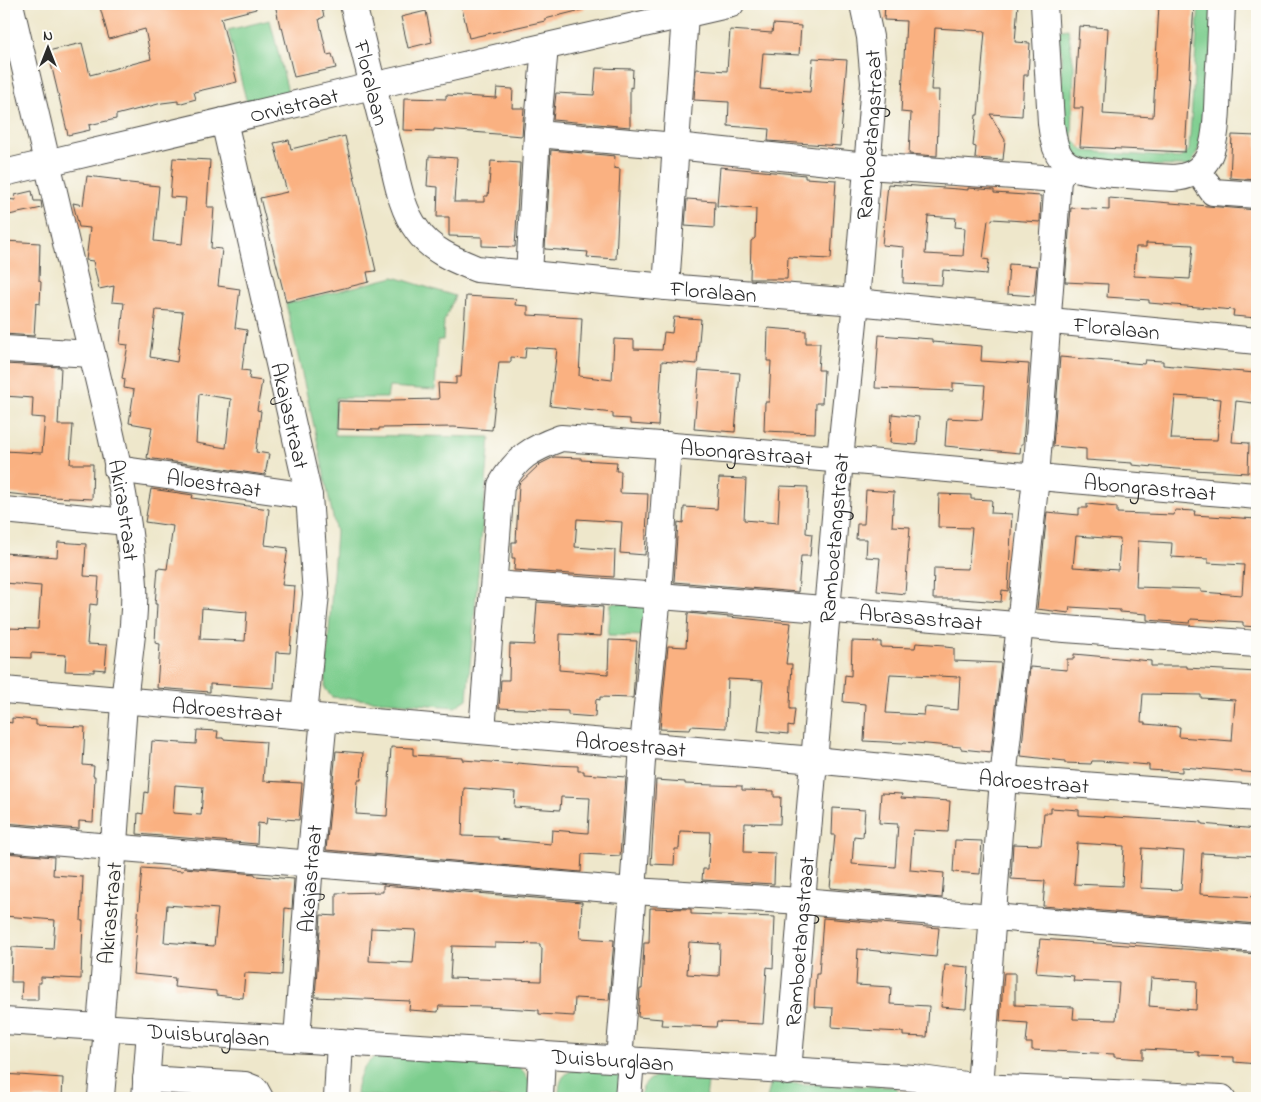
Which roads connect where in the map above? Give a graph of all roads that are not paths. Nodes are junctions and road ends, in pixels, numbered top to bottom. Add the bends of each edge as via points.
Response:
1 (10, 4) edge
2 (353, 4) edge
3 (731, 4) edge
4 (863, 4) edge
5 (1044, 4) edge
6 (1222, 4) edge
7 (685, 15) junction
8 (545, 47) junction
9 (372, 86) junction
10 (224, 121) junction
11 (537, 134) junction
12 (676, 146) junction
13 (47, 163) junction
14 (866, 166) junction
15 (1198, 171) junction
16 (1063, 172) junction
17 (4, 173) edge
18 (1257, 194) edge
19 (529, 274) junction
20 (666, 287) junction
21 (856, 302) junction
22 (1048, 320) junction
23 (1257, 341) edge
24 (4, 349) edge
25 (92, 354) junction
26 (668, 445) junction
27 (840, 459) junction
28 (117, 469) junction
29 (1036, 478) junction
30 (309, 496) junction
31 (1257, 496) edge
32 (4, 510) edge
33 (127, 522) junction
34 (494, 584) junction
35 (658, 595) junction
36 (828, 610) junction
37 (1018, 627) junction
38 (1257, 644) edge
39 (4, 690) edge
40 (124, 701) junction
41 (314, 717) junction
42 (482, 731) junction
43 (643, 746) junction
44 (814, 760) junction
45 (1003, 779) junction
46 (1257, 798) edge
47 (4, 838) edge
48 (115, 847) junction
49 (310, 863) junction
50 (633, 891) junction
51 (802, 900) junction
52 (992, 917) junction
53 (1257, 939) edge
54 (4, 1021) edge
55 (103, 1027) junction
56 (150, 1030) junction
57 (297, 1039) junction
58 (340, 1042) junction
59 (542, 1054) junction
60 (625, 1060) junction
61 (788, 1072) junction
62 (980, 1087) junction
63 (912, 1088) edge
64 (146, 1089) edge
65 (1061, 1095) edge
66 (100, 1096) dead end
67 (260, 1098) edge
68 (337, 1098) edge
69 (540, 1098) edge
70 (628, 1098) edge
71 (1222, 1098) edge

1 - 13 street, Akirastraat
2 - 9 street, Floralaan
3 - 7 street, Orvistraat
4 - 14 street, Ramboetangstraat via 874,83
5 - 16 street via 1054,142
6 - 15 street via 1216,124 1211,150
7 - 8 street, Orvistraat
7 - 12 street
8 - 9 street, Orvistraat
8 - 11 street
9 - 10 street, Orvistraat
9 - 19 street, Floralaan via 405,208 417,231 449,257 477,268
10 - 13 street, Orvistraat
10 - 30 street, Akajastraat
11 - 12 street
11 - 19 street
12 - 14 street
12 - 20 street
13 - 17 street, Orvistraat
13 - 25 street, Akirastraat
14 - 16 street
14 - 21 street, Ramboetangstraat
15 - 16 street via 1187,177 1173,178
15 - 18 street via 1213,192
16 - 22 street
19 - 20 street, Floralaan
20 - 21 street, Floralaan
21 - 22 street, Floralaan
21 - 27 street, Ramboetangstraat
22 - 23 street, Floralaan
22 - 29 street
24 - 25 street
25 - 28 street, Akirastraat
26 - 27 street, Abongrastraat
26 - 34 street, Abongrastraat via 561,438 523,456 509,470 501,485
26 - 35 street
27 - 29 street, Abongrastraat
27 - 36 street, Ramboetangstraat
28 - 30 street, Aloestraat
28 - 33 street, Akirastraat
29 - 31 street, Abongrastraat
29 - 37 street
30 - 41 street, Akajastraat via 316,594
32 - 33 street
33 - 40 street, Akirastraat via 134,588
34 - 35 street, Abrasastraat
34 - 42 street, Abongrastraat
35 - 36 street, Abrasastraat
35 - 43 street
36 - 37 street, Abrasastraat
36 - 44 street, Ramboetangstraat
37 - 38 street, Abrasastraat
37 - 45 street
39 - 40 street, Adroestraat
40 - 41 street, Adroestraat
40 - 48 street, Akirastraat
41 - 42 street, Adroestraat
41 - 49 street, Akajastraat
42 - 43 street, Adroestraat
43 - 44 street, Adroestraat
43 - 50 street
44 - 45 street, Adroestraat
44 - 51 street, Ramboetangstraat
45 - 46 street, Adroestraat
45 - 52 street
47 - 48 street
48 - 49 street
48 - 55 street, Akirastraat
49 - 50 street
49 - 57 street, Akajastraat
50 - 51 street
50 - 60 street
51 - 52 street
51 - 61 street, Ramboetangstraat
52 - 53 street
52 - 62 street
54 - 55 street, Duisburglaan
55 - 56 street, Duisburglaan
55 - 66 street, Akirastraat
56 - 57 street, Duisburglaan
56 - 64 street
57 - 58 street, Duisburglaan
58 - 59 street, Duisburglaan
58 - 68 street
59 - 60 street, Duisburglaan
59 - 69 street
60 - 61 street, Duisburglaan
60 - 70 street
61 - 63 street, Duisburglaan
62 - 63 street, Duisburglaan
62 - 65 street, Duisburglaan
64 - 67 street via 245,1085 255,1088
65 - 71 street, Duisburglaan

